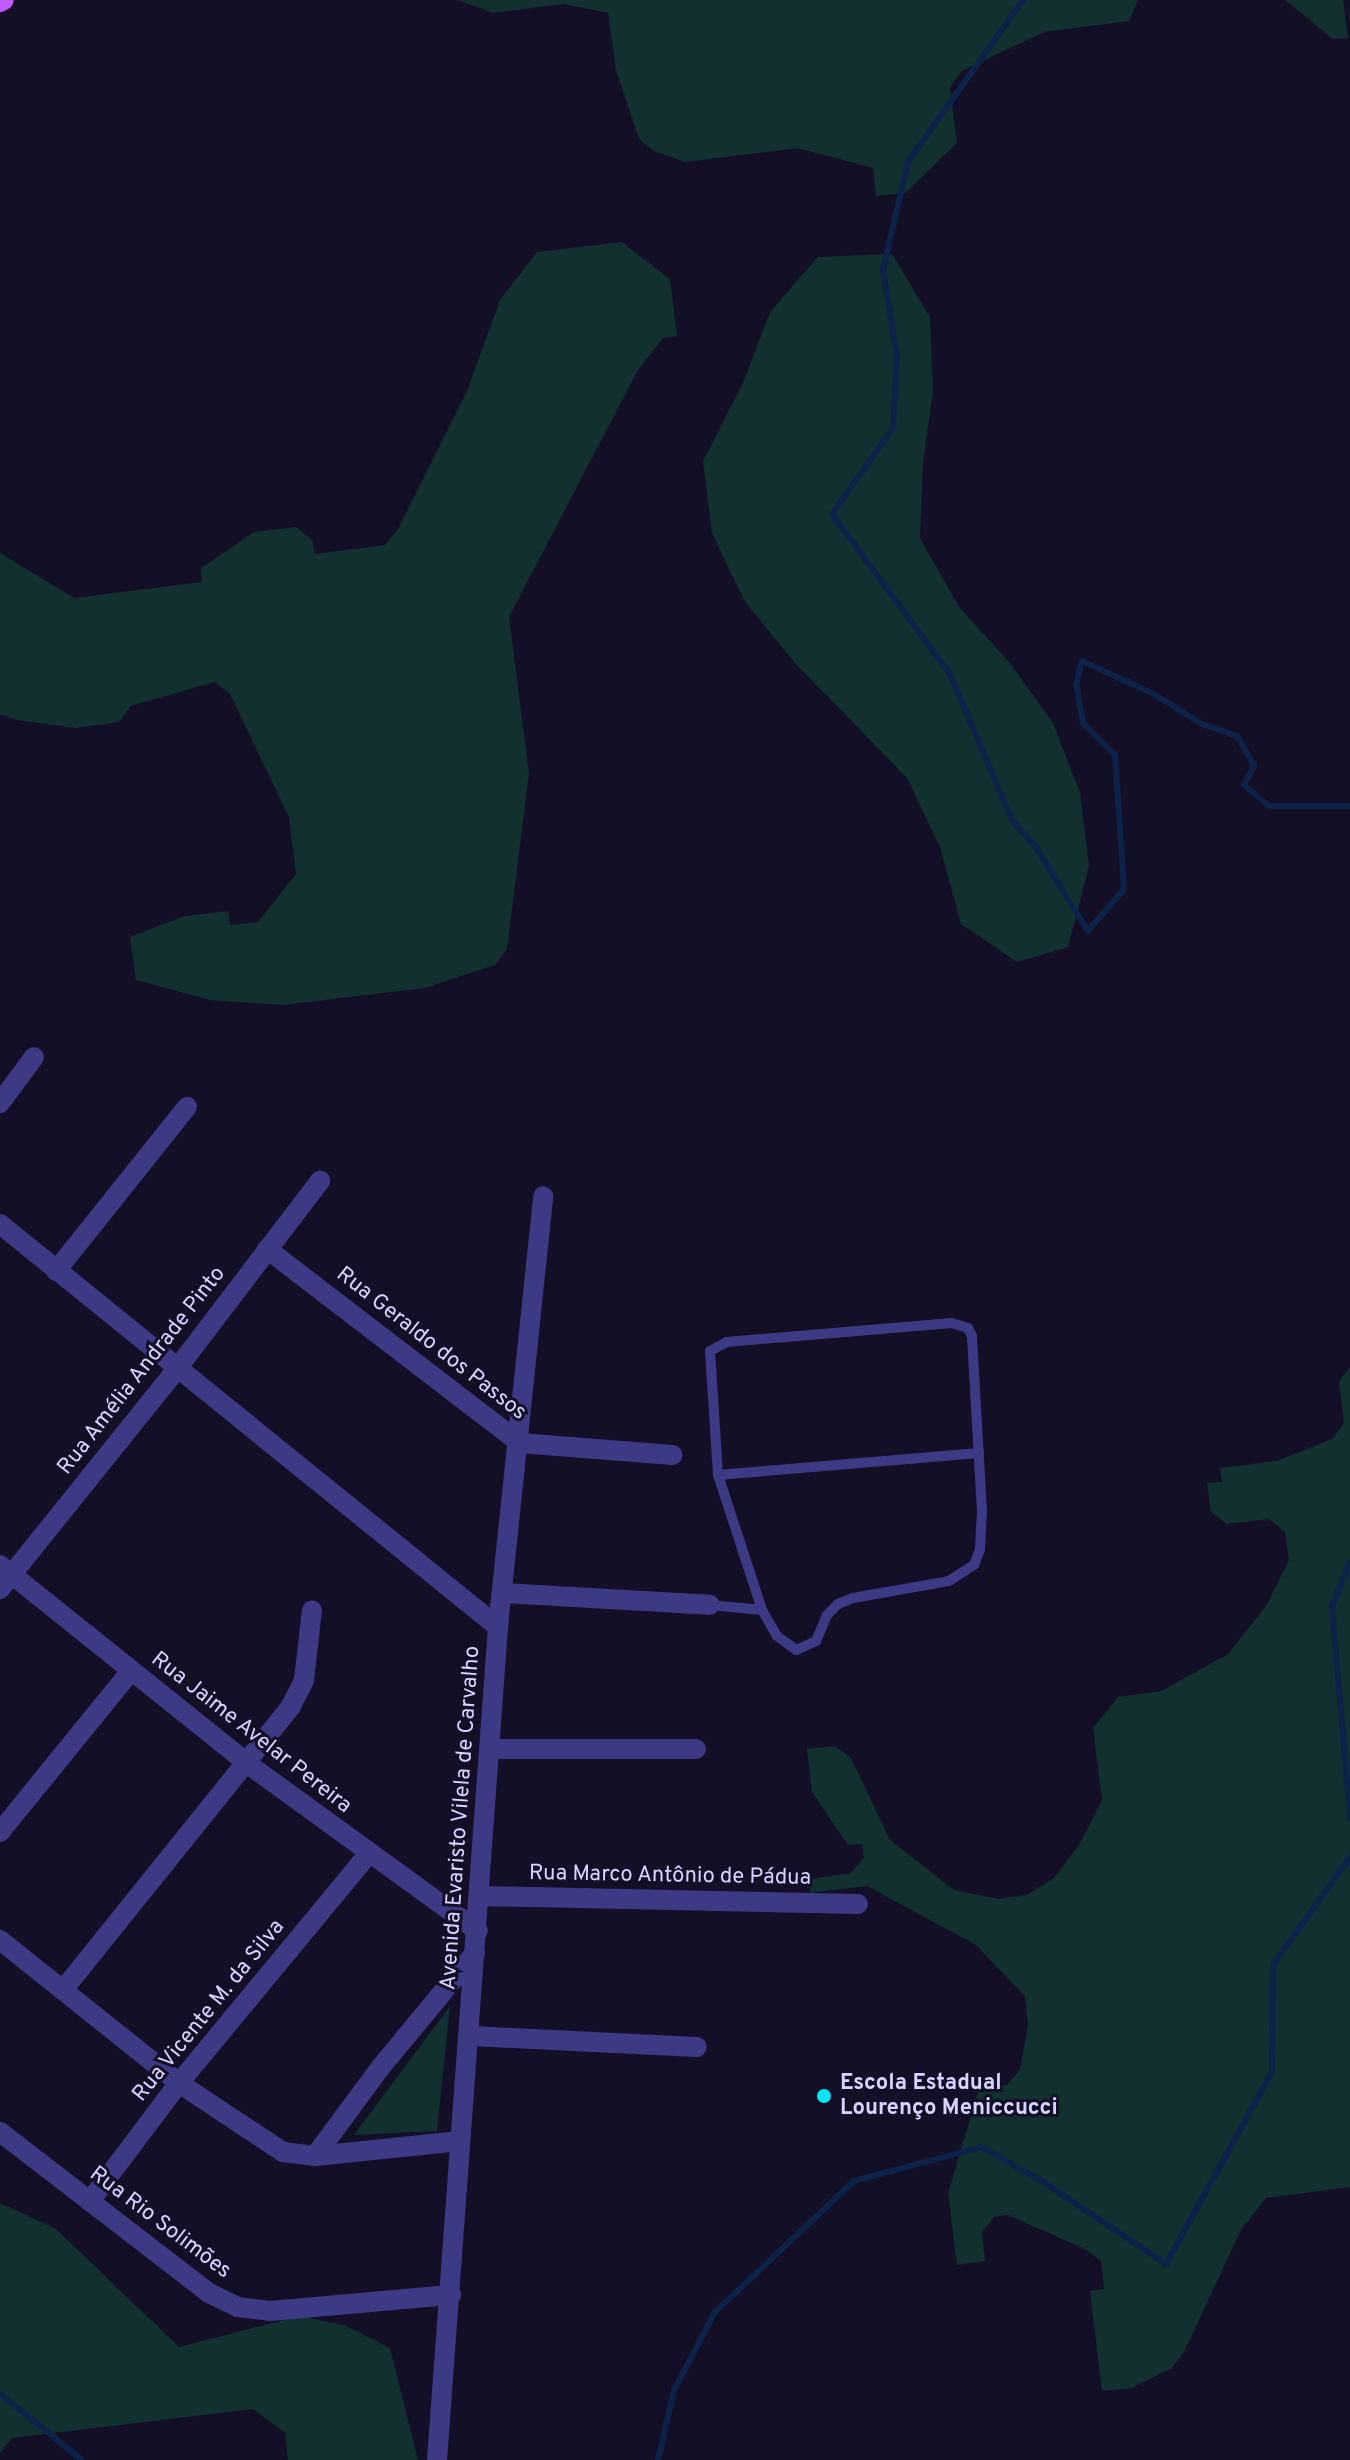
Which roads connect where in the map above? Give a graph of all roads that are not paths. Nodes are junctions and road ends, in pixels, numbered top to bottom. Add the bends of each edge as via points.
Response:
1 (34, 1057) dead end
2 (0, 1103) edge
3 (187, 1107) dead end
4 (320, 1181) dead end
5 (543, 1196) dead end
6 (0, 1224) edge
7 (267, 1249) junction
8 (56, 1271) junction
9 (176, 1370) junction
10 (520, 1443) junction
11 (979, 1453) junction
12 (673, 1455) dead end
13 (718, 1475) junction
14 (4, 1576) edge
15 (504, 1593) junction
16 (710, 1605) joint
17 (312, 1610) dead end
18 (762, 1610) junction
19 (498, 1627) junction
20 (131, 1671) junction
21 (492, 1749) junction
22 (696, 1749) dead end
23 (248, 1764) junction
24 (0, 1832) edge
25 (369, 1853) junction
26 (480, 1896) junction
27 (858, 1904) dead end
28 (478, 1931) junction
29 (0, 1940) edge
30 (475, 1953) junction
31 (63, 1990) junction
32 (471, 2036) junction
33 (697, 2047) dead end
34 (179, 2083) junction
35 (0, 2132) edge
36 (460, 2141) junction
37 (315, 2156) junction
38 (90, 2201) junction
39 (451, 2295) junction
40 (437, 2460) edge

1 - 2 street
3 - 8 street
4 - 7 street, Rua Amélia Andrade Pinto
5 - 10 street
6 - 8 street, Avenida Evaristo Vilela de Carvalho
7 - 9 street, Rua Amélia Andrade Pinto
7 - 10 street, Rua Geraldo dos Passos
8 - 9 street, Avenida Evaristo Vilela de Carvalho
9 - 14 street, Rua Amélia Andrade Pinto
9 - 19 street, Avenida Evaristo Vilela de Carvalho
10 - 12 street, Rua Geraldo dos Passos
10 - 15 street
11 - 13 lane
11 - 13 lane via 968,1328 952,1323 890,1327 716,1345 709,1360
11 - 18 lane via 980,1549 964,1574 838,1604 816,1641 796,1650 777,1636
13 - 18 lane
14 - 20 street, Rua Jaime Avelar Pereira
15 - 16 street
15 - 19 street
16 - 18 lane
17 - 23 street via 304,1680
19 - 21 street, Avenida Evaristo Vilela de Carvalho
20 - 23 street, Rua Jaime Avelar Pereira
20 - 24 street
21 - 22 street
21 - 26 street, Avenida Evaristo Vilela de Carvalho
23 - 25 street, Rua Jaime Avelar Pereira
23 - 31 street
25 - 28 street, Rua Jaime Avelar Pereira
25 - 34 street, Rua Vicente M. da Silva
26 - 27 street, Rua Marco Antônio de Pádua
26 - 28 street, Avenida Evaristo Vilela de Carvalho
28 - 30 street, Avenida Evaristo Vilela de Carvalho
29 - 31 street
30 - 32 street, Avenida Evaristo Vilela de Carvalho
30 - 37 street
31 - 34 street
32 - 33 street
32 - 36 street, Avenida Evaristo Vilela de Carvalho
34 - 37 street via 283,2152
34 - 38 street, Rua Vicente M. da Silva
35 - 38 street, Rua Rio Solimões
36 - 37 street
36 - 39 street, Avenida Evaristo Vilela de Carvalho
38 - 39 street, Rua Rio Solimões via 209,2293 238,2307 270,2311
39 - 40 street, Avenida Evaristo Vilela de Carvalho

